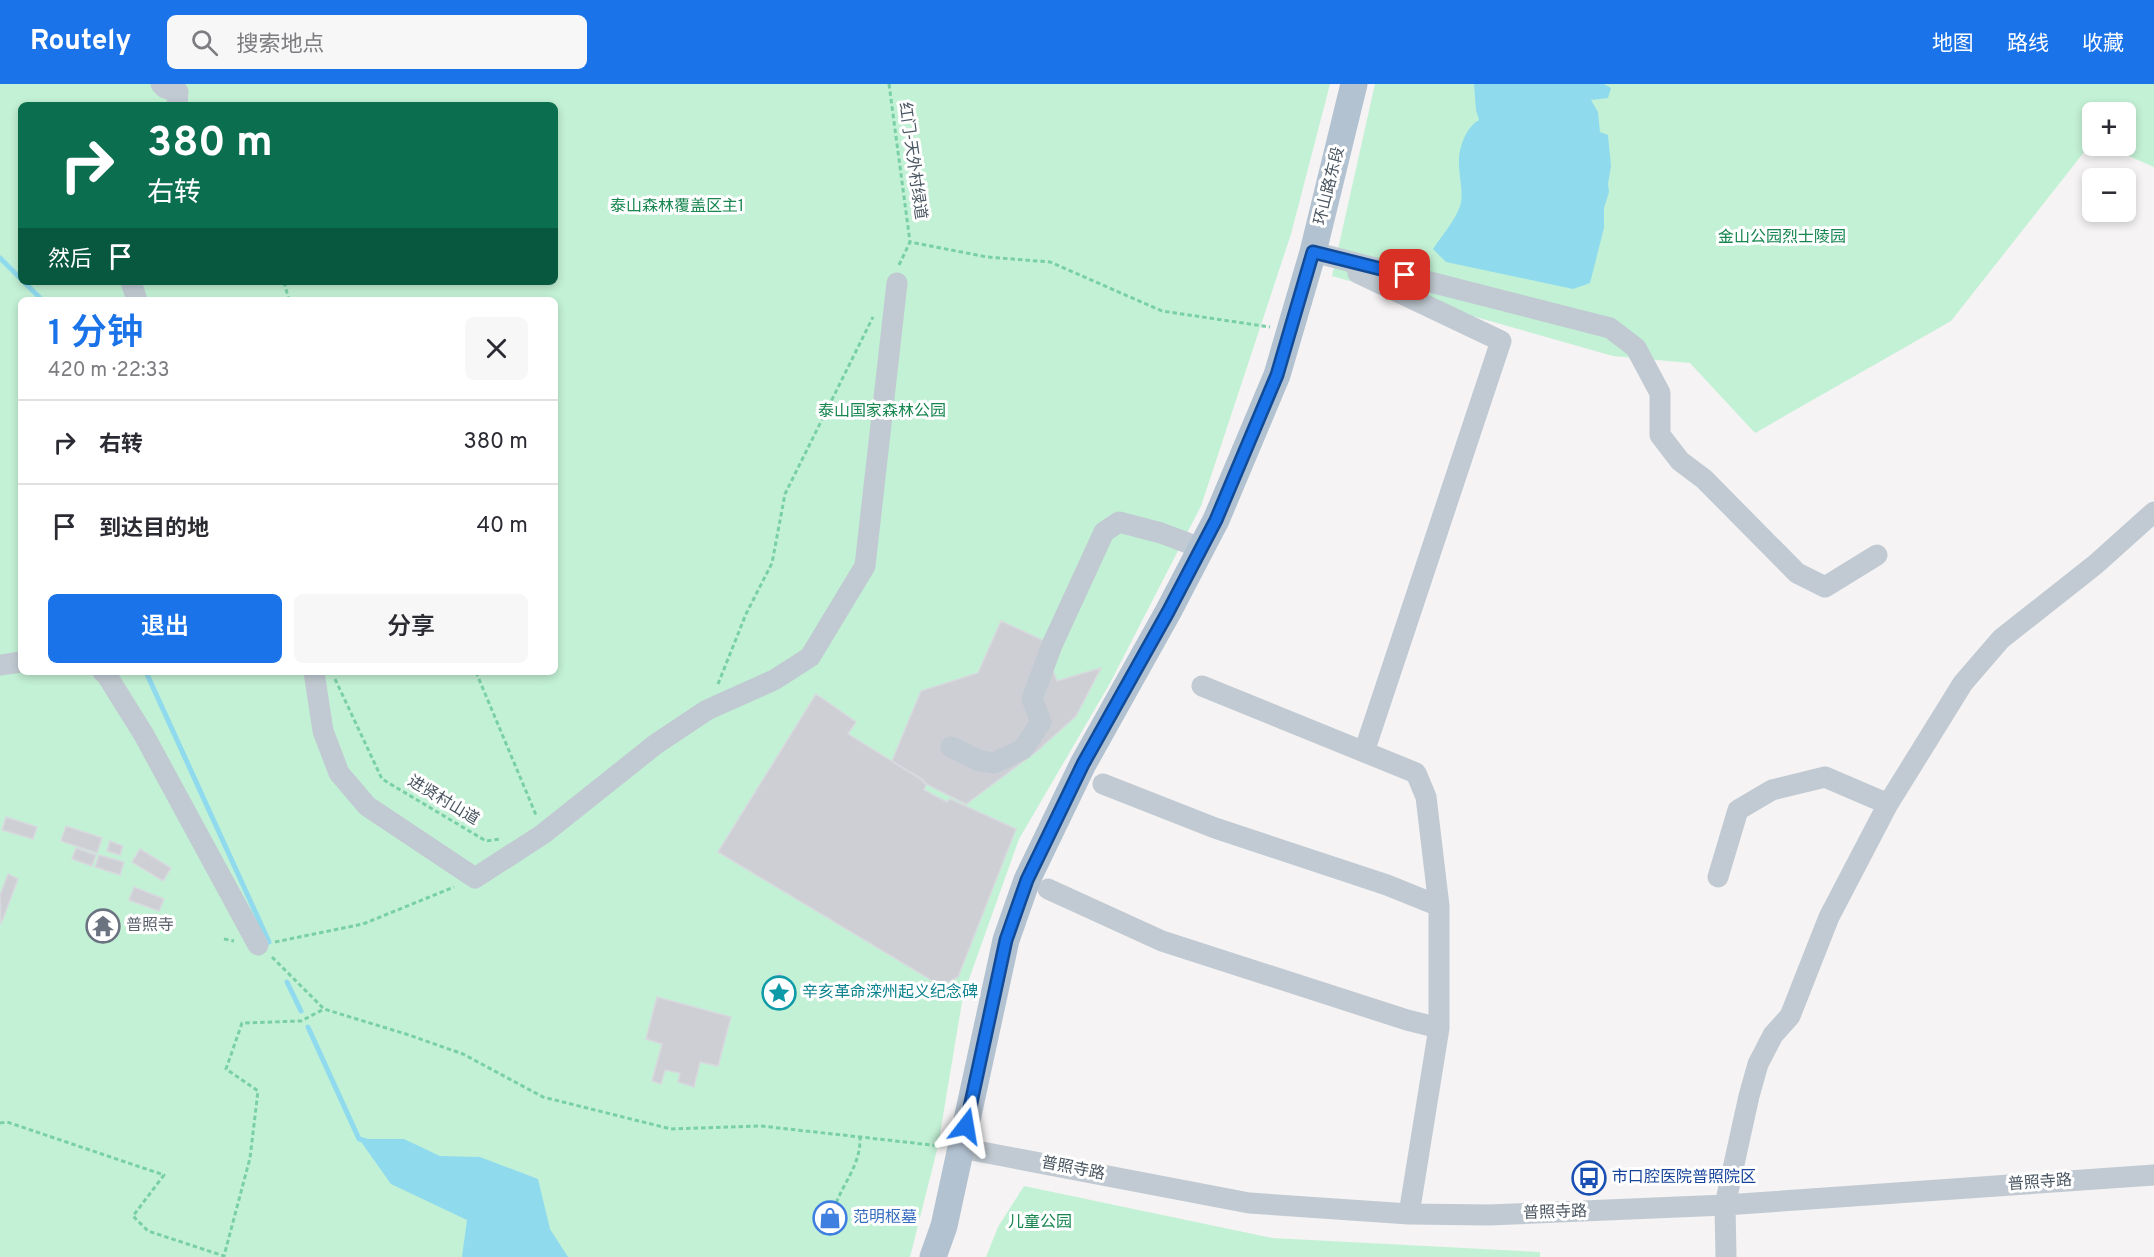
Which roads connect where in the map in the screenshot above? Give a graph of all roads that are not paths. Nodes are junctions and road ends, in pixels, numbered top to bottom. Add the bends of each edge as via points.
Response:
1 (161, 84) edge
2 (1354, 84) edge
3 (177, 102) edge
4 (1313, 252) junction
5 (897, 283) dead end
6 (2154, 512) edge
7 (1201, 548) junction
8 (1876, 555) dead end
9 (18, 662) edge
10 (0, 665) edge
11 (107, 675) edge
12 (314, 675) edge
13 (1202, 686) dead end
14 (951, 747) dead end
15 (1364, 752) junction
16 (1103, 784) dead end
17 (1888, 804) junction
18 (1718, 876) dead end
19 (1048, 890) dead end
20 (1439, 906) junction
21 (258, 945) road end
22 (1439, 1028) junction
23 (961, 1148) junction
24 (2154, 1175) edge
25 (1725, 1205) junction
26 (1409, 1214) junction
27 (933, 1257) edge
28 (1726, 1257) edge

1 - 3 street via 178,92
2 - 4 main road, 环山路东段
4 - 7 main road, 环山路东段 via 1277,375
4 - 8 street via 1610,328 1636,348 1660,393 1660,435 1680,461 1704,479 1797,573 1825,587
4 - 15 street via 1501,341
5 - 12 street via 866,566 810,657 774,680 707,710 656,744 543,834 475,878 367,806 339,773 323,731
6 - 17 street via 2001,639 1962,683
7 - 14 street via 1119,522 1104,532 1052,645 1032,699 1041,722 1023,749 994,763 980,761
7 - 23 main road, 环山路东段 via 1083,764 1027,880 1006,940
9 - 10 street
11 - 21 street via 144,735
13 - 15 street
15 - 20 street via 1416,773 1426,797
16 - 20 street via 1215,828
17 - 18 street via 1825,777 1772,790 1738,810
17 - 25 street via 1829,916 1790,1016 1773,1035 1758,1064
19 - 22 street via 1162,941
20 - 22 street
22 - 26 street
23 - 26 street, 普照寺路 via 1249,1203
23 - 27 main road, 环山路东段
24 - 25 street, 普照寺路
25 - 26 street, 普照寺路 via 1500,1215
25 - 28 street

